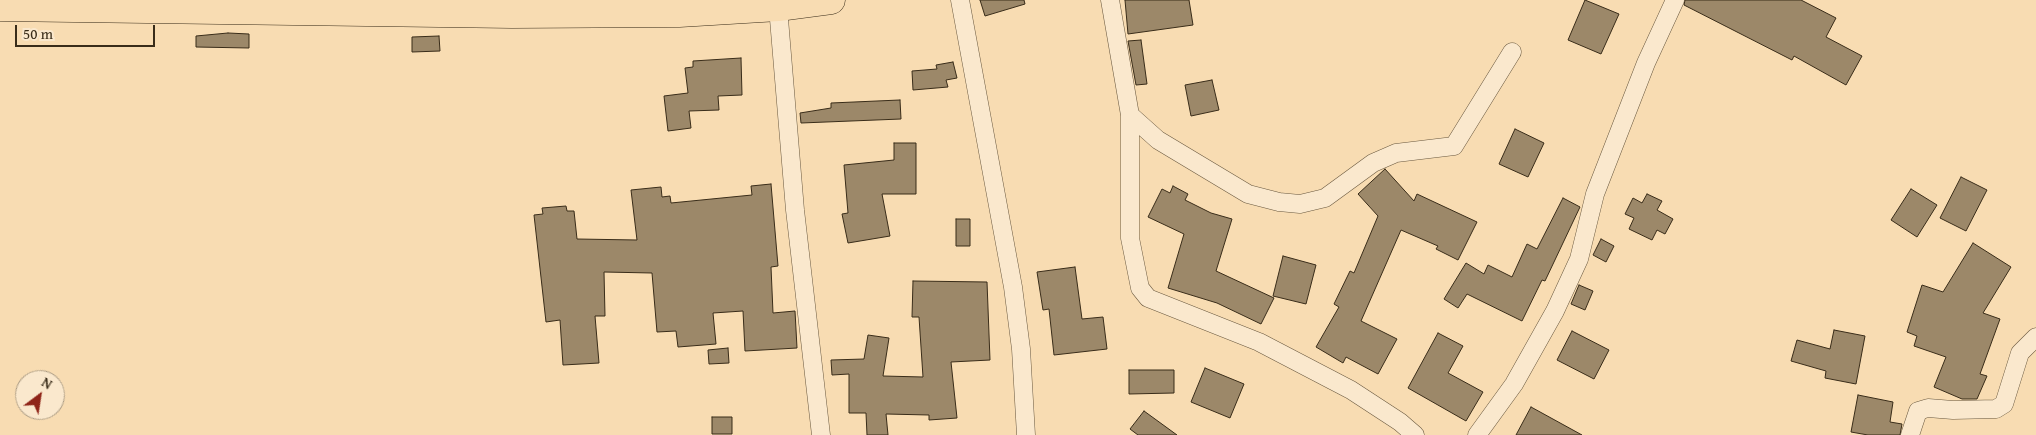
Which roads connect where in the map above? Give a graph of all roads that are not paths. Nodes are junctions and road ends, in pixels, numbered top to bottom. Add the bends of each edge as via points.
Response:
1 (831, 0) edge
2 (960, 0) edge
3 (1110, 0) edge
4 (1675, 0) edge
5 (42, 3) edge
6 (0, 7) edge
7 (611, 7) edge
8 (778, 8) junction
9 (1512, 52) dead end
10 (1130, 115) junction
11 (2036, 337) edge
12 (821, 435) edge
13 (1026, 435) edge
14 (1415, 435) edge
15 (1477, 435) edge
16 (1910, 435) edge

1 - 8 main road
2 - 13 street via 1013,287
3 - 10 street
4 - 15 street via 1646,63 1595,194 1579,259 1514,384
5 - 6 main road
5 - 7 main road
7 - 8 main road via 679,13
8 - 12 street via 796,218
9 - 10 street via 1454,146 1396,154 1373,164 1325,198 1300,204 1248,194 1158,140
10 - 14 street via 1130,238 1140,288 1148,298 1268,347 1351,390
11 - 16 street via 2020,354 2004,404 1996,409 1928,408 1918,411

